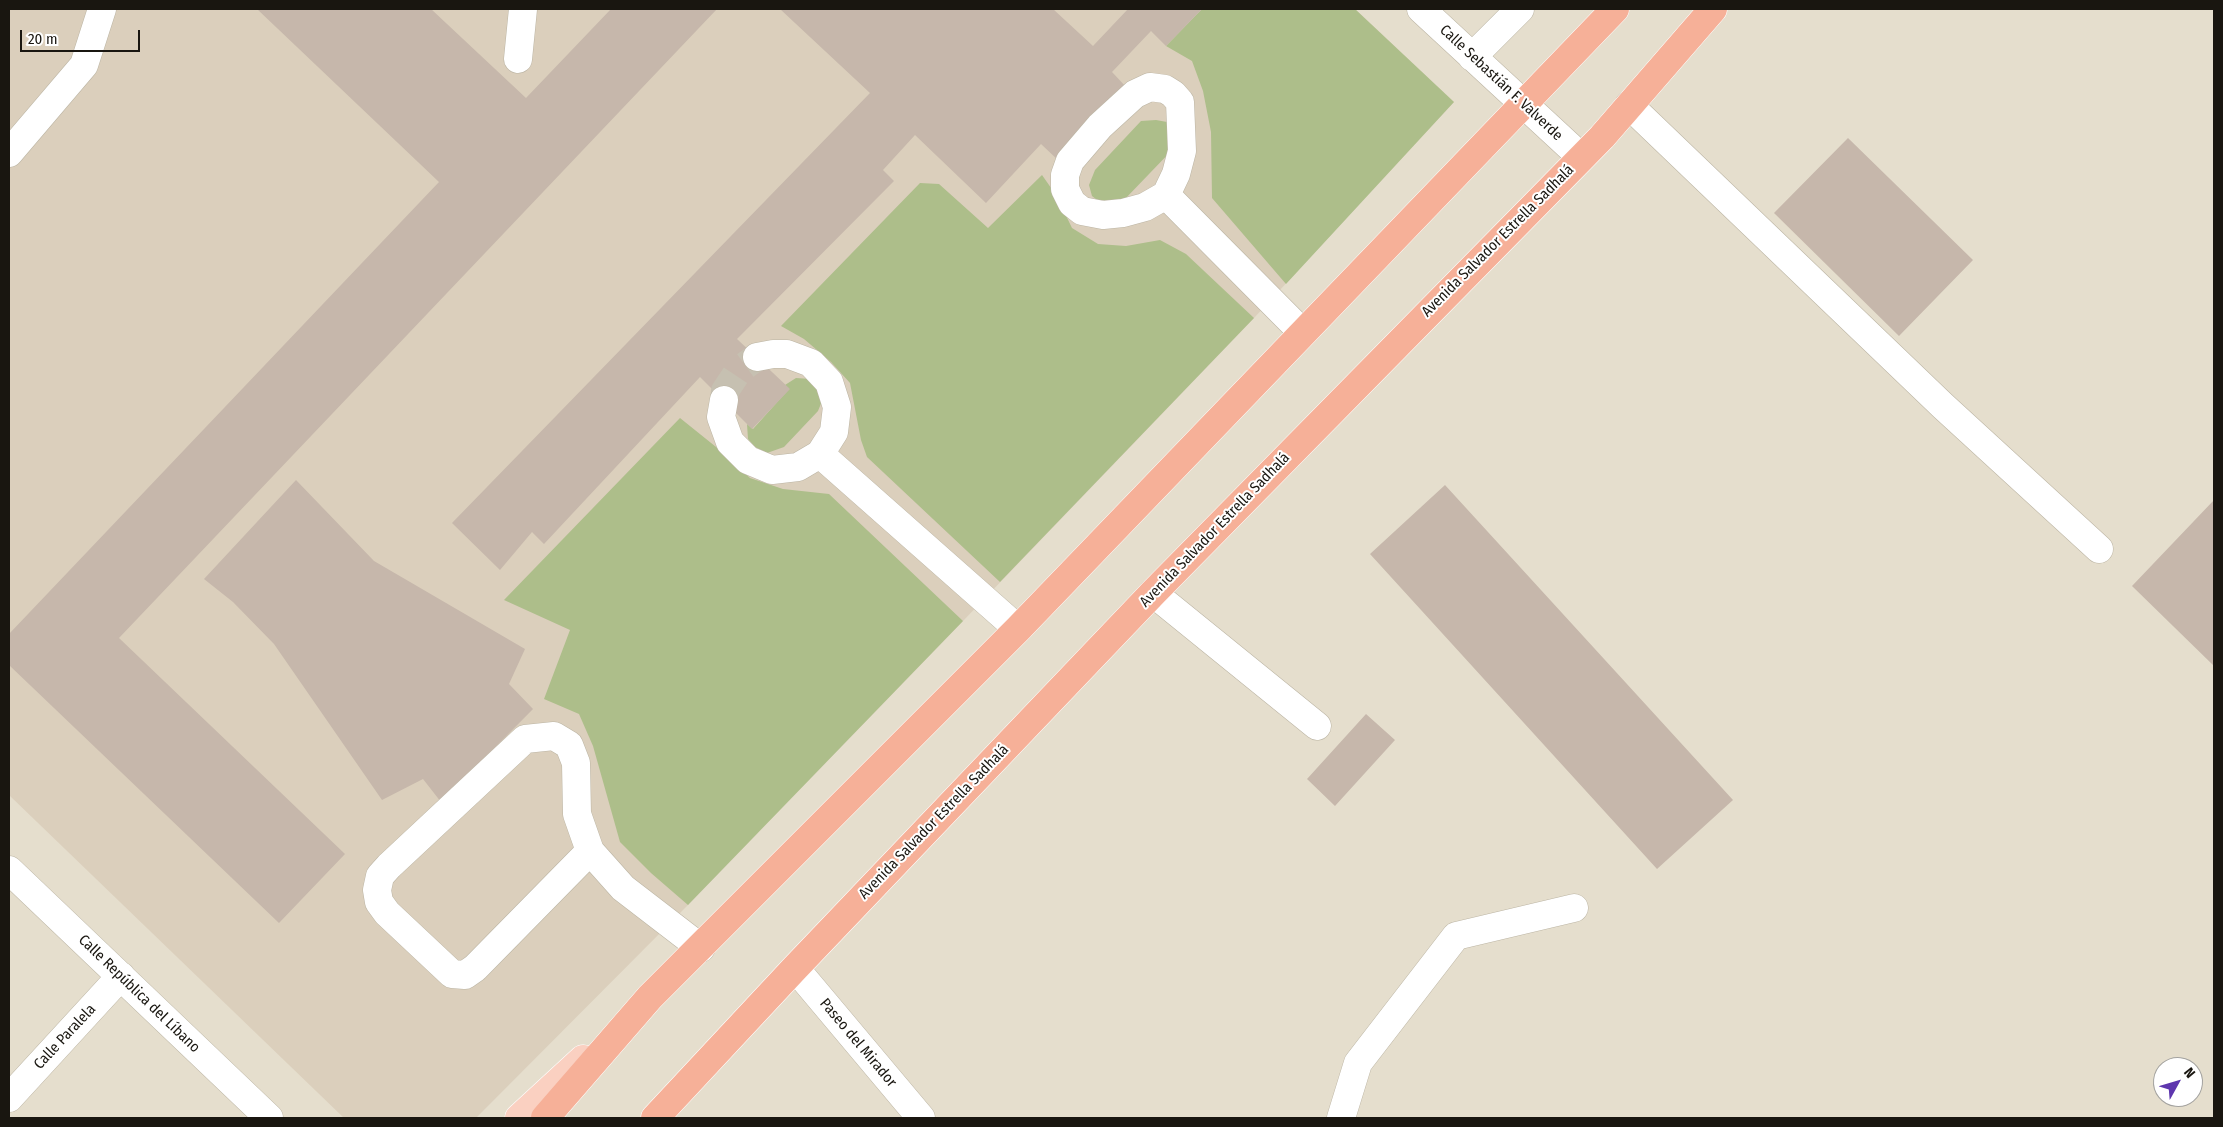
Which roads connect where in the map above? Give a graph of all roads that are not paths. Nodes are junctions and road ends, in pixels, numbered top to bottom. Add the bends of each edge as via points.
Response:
1 (102, 9) edge
2 (523, 9) edge
3 (1421, 9) edge
4 (1520, 9) edge
5 (1614, 9) edge
6 (1712, 9) edge
7 (1472, 57) junction
8 (518, 59) dead end
9 (1524, 104) junction
10 (1629, 104) junction
11 (9, 153) edge
12 (1581, 157) junction
13 (1166, 195) junction
14 (1302, 332) junction
15 (757, 357) tunnel mouth
16 (724, 400) tunnel mouth
17 (820, 454) junction
18 (2100, 548) dead end
19 (1153, 593) junction
20 (1018, 629) junction
21 (1317, 726) dead end
22 (590, 851) junction
23 (9, 870) edge
24 (1574, 908) dead end
25 (701, 948) junction
26 (795, 968) junction
27 (121, 976) junction
28 (650, 997) junction
29 (718, 1053) junction
30 (9, 1098) edge
31 (269, 1118) edge
32 (519, 1118) edge
33 (545, 1118) edge
34 (655, 1118) edge
35 (662, 1118) edge
36 (920, 1118) edge
37 (1341, 1118) edge

1 - 11 street via 84,65
2 - 8 street
3 - 7 street, Calle Sebastián F. Valverde
4 - 7 street
5 - 9 highway
6 - 10 highway, Avenida Salvador Estrella Sadhalá
7 - 9 street, Calle Sebastián F. Valverde
9 - 12 street, Calle Sebastián F. Valverde
9 - 14 highway
10 - 12 highway, Avenida Salvador Estrella Sadhalá
10 - 18 street via 1943,406
12 - 19 highway, Avenida Salvador Estrella Sadhalá
13 - 13 street via 1182,151 1180,102 1165,89 1150,87 1135,94 1100,126 1070,161 1065,189 1072,203 1082,212 1103,215 1145,207
13 - 14 street
14 - 20 highway
15 - 17 street via 787,354 811,363 830,382 837,407 834,432
16 - 17 street via 722,417 730,442 748,460 772,470 798,468
17 - 20 street
19 - 21 street
19 - 26 highway, Avenida Salvador Estrella Sadhalá
20 - 25 highway
22 - 22 street via 577,814 576,764 569,745 554,736 525,739 380,876 379,902 452,974 465,976
22 - 25 street via 624,888
23 - 27 street, Calle República del Líbano
24 - 37 street via 1456,936 1358,1063
25 - 28 highway
26 - 29 highway, Avenida Salvador Estrella Sadhalá
26 - 36 street, Paseo del Mirador
27 - 30 street, Calle Paralela
27 - 31 street, Calle República del Líbano
28 - 32 main road
28 - 33 highway
29 - 34 highway, Avenida Salvador Estrella Sadhalá
29 - 35 main road, Avenida Salvador Estrella Sadhalá

